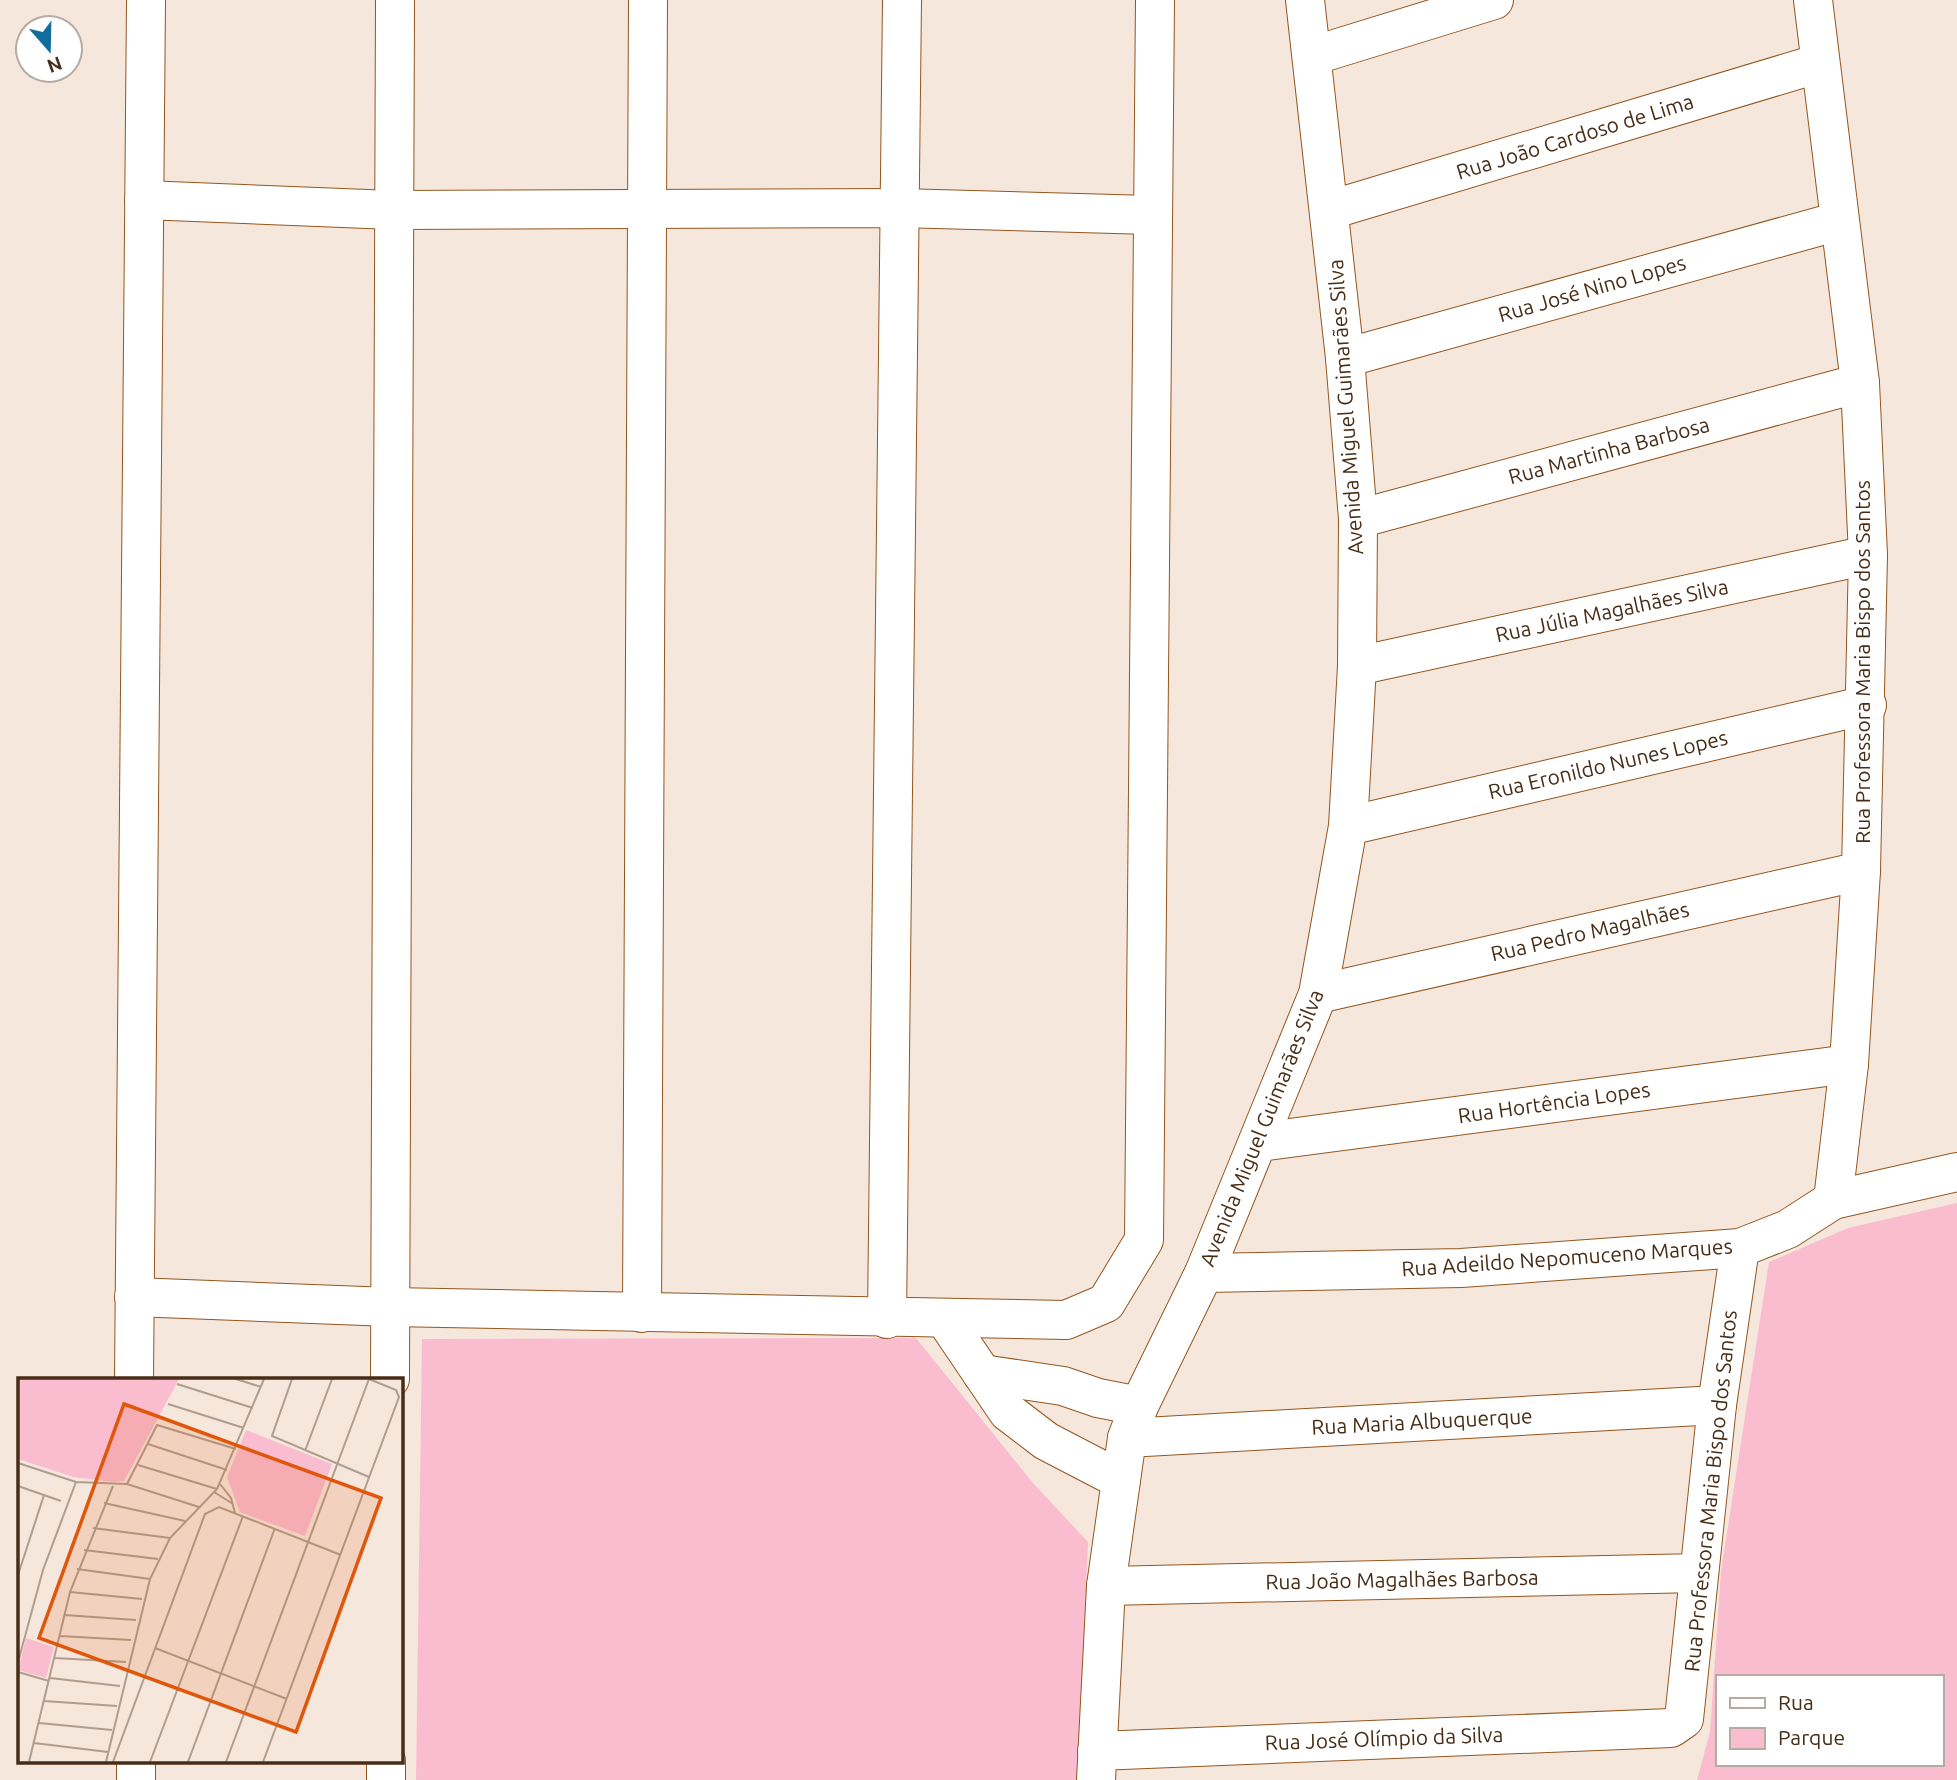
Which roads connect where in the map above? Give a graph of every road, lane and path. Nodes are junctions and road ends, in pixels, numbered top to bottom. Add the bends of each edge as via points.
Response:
1 (146, 0) edge
2 (395, 0) edge
3 (648, 0) edge
4 (902, 0) edge
5 (1155, 0) edge
6 (1305, 0) edge
7 (1494, 0) edge
8 (1813, 0) edge
9 (1312, 56) junction
10 (1820, 63) junction
11 (144, 200) junction
12 (646, 207) junction
13 (899, 208) junction
14 (393, 209) junction
15 (1330, 211) junction
16 (1151, 215) junction
17 (1839, 221) junction
18 (1345, 358) junction
19 (1860, 383) junction
20 (1358, 519) junction
21 (1868, 555) junction
22 (1357, 666) junction
23 (1867, 705) junction
24 (1348, 826) junction
25 (1861, 871) junction
26 (1318, 994) junction
27 (1849, 1064) junction
28 (1260, 1143) junction
29 (1957, 1172) edge
30 (1833, 1200) junction
31 (1740, 1248) junction
32 (1204, 1273) junction
33 (134, 1297) junction
34 (390, 1307) junction
35 (642, 1312) junction
36 (887, 1319) junction
37 (945, 1319) junction
38 (982, 1374) junction
39 (134, 1378) edge
40 (390, 1378) edge
41 (1717, 1405) junction
42 (1133, 1422) junction
43 (1121, 1480) junction
44 (1699, 1573) junction
45 (1106, 1586) junction
46 (1671, 1728) joint
47 (136, 1762) edge
48 (386, 1762) edge
49 (1096, 1765) edge
50 (136, 1780) edge
51 (386, 1780) edge

1 - 11 street
2 - 14 street
3 - 12 street
4 - 13 street
5 - 16 street
6 - 9 street, Avenida Miguel Guimarães Silva
7 - 9 street
8 - 10 street, Rua Professora Maria Bispo dos Santos
9 - 15 street, Avenida Miguel Guimarães Silva
10 - 15 street, Rua João Cardoso de Lima
10 - 17 street, Rua Professora Maria Bispo dos Santos
11 - 14 street
11 - 33 street
12 - 13 street
12 - 14 street
12 - 35 street
13 - 16 street
13 - 36 street
14 - 34 street
15 - 18 street, Avenida Miguel Guimarães Silva
16 - 37 street via 1144,1240 1106,1303 1066,1320
17 - 18 street, Rua José Nino Lopes
17 - 19 street, Rua Professora Maria Bispo dos Santos
18 - 20 street, Avenida Miguel Guimarães Silva
19 - 20 street, Rua Martinha Barbosa
19 - 21 street, Rua Professora Maria Bispo dos Santos
20 - 22 street, Avenida Miguel Guimarães Silva
21 - 22 street, Rua Júlia Magalhães Silva
21 - 23 street, Rua Professora Maria Bispo dos Santos
22 - 24 street, Avenida Miguel Guimarães Silva
23 - 24 street, Rua Eronildo Nunes Lopes
23 - 25 street, Rua Professora Maria Bispo dos Santos
24 - 26 street, Avenida Miguel Guimarães Silva
25 - 26 street, Rua Pedro Magalhães
25 - 27 street, Rua Professora Maria Bispo dos Santos
26 - 28 street, Avenida Miguel Guimarães Silva
27 - 28 street, Rua Hortência Lopes
27 - 30 street, Rua Professora Maria Bispo dos Santos
28 - 32 street, Avenida Miguel Guimarães Silva
29 - 30 street, Rua Adeildo Nepomuceno Marques
30 - 31 street, Rua Adeildo Nepomuceno Marques via 1788,1229
31 - 32 street, Rua Adeildo Nepomuceno Marques via 1461,1268
31 - 41 street, Rua Professora Maria Bispo dos Santos
32 - 42 street, Avenida Miguel Guimarães Silva
33 - 34 street
33 - 39 street
34 - 35 street
34 - 40 street
35 - 36 street
36 - 37 street
37 - 38 street
38 - 42 street, Rua Maria Albuquerque via 1063,1386 1098,1398
38 - 43 street via 1008,1412 1028,1428
41 - 42 street, Rua Maria Albuquerque
41 - 44 street, Rua Professora Maria Bispo dos Santos
42 - 43 street, Avenida Miguel Guimarães Silva
43 - 45 street, Avenida Miguel Guimarães Silva
44 - 45 street, Rua João Magalhães Barbosa
44 - 46 street, Rua Professora Maria Bispo dos Santos via 1688,1698 1684,1719
45 - 49 street, Avenida Miguel Guimarães Silva
46 - 49 street, Rua José Olímpio da Silva
47 - 50 street
48 - 51 street

